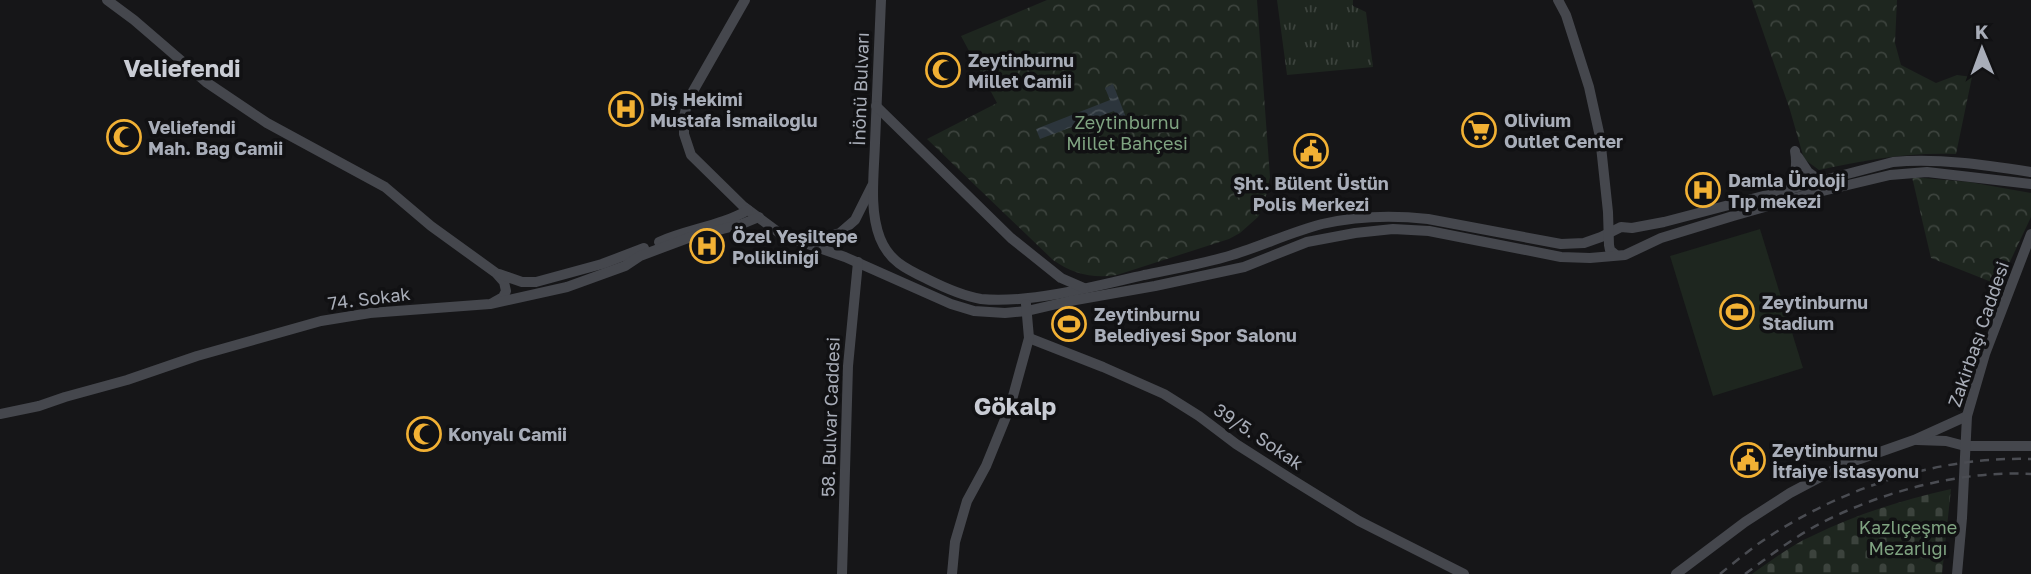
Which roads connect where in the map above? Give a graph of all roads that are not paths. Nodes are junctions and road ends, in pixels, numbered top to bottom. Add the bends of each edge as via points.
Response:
1 (107, 0) edge
2 (745, 0) edge
3 (881, 0) edge
4 (1558, 0) edge
5 (876, 106) junction
6 (2031, 172) edge
7 (874, 180) junction
8 (1819, 180) junction
9 (2031, 184) edge
10 (1787, 189) junction
11 (1762, 208) junction
12 (748, 210) junction
13 (759, 217) junction
14 (1428, 219) junction
15 (1632, 228) junction
16 (1393, 229) junction
17 (1609, 233) junction
18 (2031, 234) edge
19 (782, 235) junction
20 (1635, 250) junction
21 (1616, 255) junction
22 (858, 262) junction
23 (496, 273) junction
24 (1084, 288) junction
25 (1025, 298) junction
26 (490, 304) junction
27 (1027, 311) junction
28 (1029, 338) junction
29 (0, 414) edge
30 (1967, 416) junction
31 (1914, 440) junction
32 (1965, 446) junction
33 (2031, 446) edge
34 (842, 574) edge
35 (952, 574) edge
36 (1464, 574) edge
37 (1676, 574) edge
38 (1957, 574) edge

1 - 23 main road via 206,82 267,123 385,187
2 - 12 main road via 688,100 684,134 691,155
3 - 5 main road, İnönü Bulvarı
4 - 17 main road via 1589,87 1600,137
5 - 7 main road, İnönü Bulvarı
5 - 24 main road via 1012,238 1061,278
6 - 8 main road via 1922,160 1879,164
7 - 19 main road via 855,220 841,233 816,238
7 - 25 main road, İnönü Bulvarı via 878,233 896,262 969,296
8 - 10 main road
8 - 10 main road via 1795,151 1796,174
9 - 11 main road via 1904,173
10 - 11 main road via 1781,198
10 - 15 main road
11 - 20 main road
12 - 13 main road
12 - 23 main road via 602,264 536,282
13 - 19 main road
13 - 26 main road, 74. Sokak via 688,238 567,287
14 - 16 main road
14 - 17 main road, İnönü Bulvarı via 1562,244 1584,243
14 - 24 main road, İnönü Bulvarı via 1335,221 1178,270
15 - 17 main road via 1620,227
15 - 20 main road
16 - 21 main road via 1429,231 1561,257
16 - 27 main road via 1307,242 1244,267
17 - 21 main road via 1610,250
18 - 30 main road, Zakirbaşı Caddesi via 1985,354
19 - 22 main road
20 - 21 main road
22 - 27 main road via 964,309
22 - 34 main road, 58. Bulvar Caddesi via 848,366
23 - 26 main road via 506,291
24 - 25 main road, İnönü Bulvarı
25 - 27 main road
26 - 29 main road, 74. Sokak via 321,321
27 - 28 main road
28 - 35 main road via 1002,430 967,500
28 - 36 main road, 39/5. Sokak via 1164,394 1359,521
30 - 31 main road
30 - 32 main road, Zakirbaşı Caddesi
31 - 32 main road
31 - 37 main road via 1843,465 1790,493
32 - 33 main road
32 - 38 main road, Zakirbaşı Caddesi

